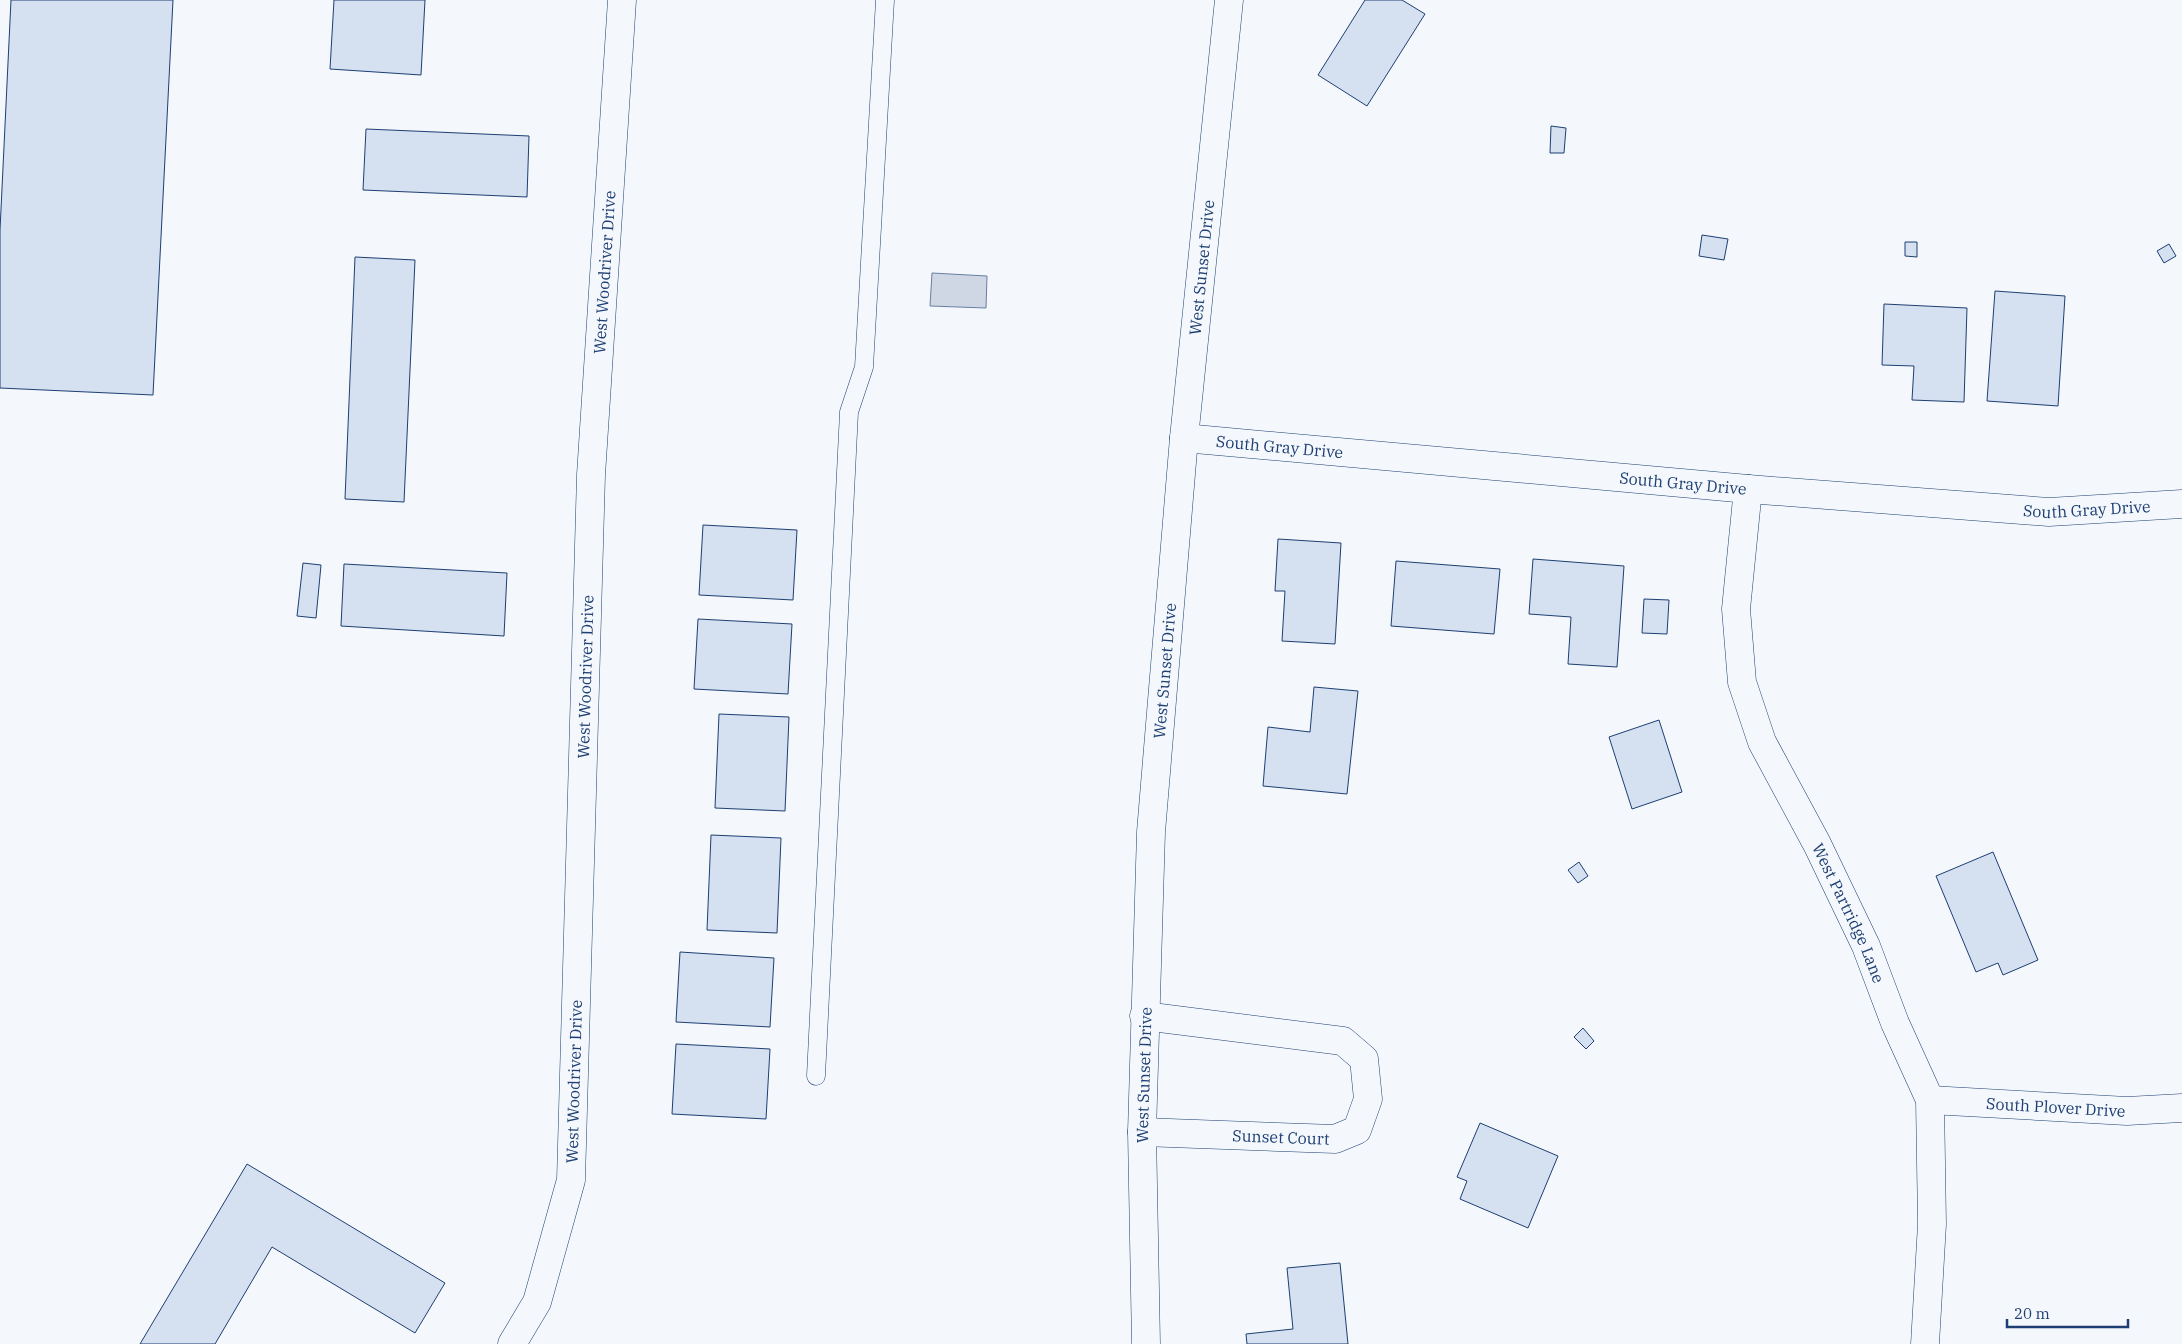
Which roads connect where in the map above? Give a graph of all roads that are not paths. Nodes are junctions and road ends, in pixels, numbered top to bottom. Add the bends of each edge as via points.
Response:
1 (622, 0) edge
2 (885, 0) edge
3 (1229, 0) edge
4 (1184, 438) junction
5 (1748, 489) junction
6 (2182, 504) edge
7 (1144, 1016) junction
8 (816, 1076) dead end
9 (1930, 1100) junction
10 (2182, 1108) edge
11 (1142, 1132) junction
12 (512, 1344) edge
13 (1146, 1344) edge
14 (1925, 1344) edge

1 - 12 street, West Woodriver Drive via 591,475 571,1180 537,1302
2 - 8 lane via 864,367 850,412
3 - 4 street, West Sunset Drive
4 - 5 street, South Gray Drive
4 - 7 street, West Sunset Drive via 1151,832
5 - 6 street, South Gray Drive via 2049,512
5 - 9 street, West Partridge Lane via 1736,609 1742,682 1762,742 1817,844 1866,946 1895,1023
7 - 11 street, West Sunset Drive
7 - 11 street, Sunset Court via 1343,1041 1364,1058 1368,1099 1357,1130 1336,1139
9 - 10 street, South Plover Drive via 2127,1111
9 - 14 street, West Partridge Lane via 1932,1224
11 - 13 street, West Sunset Drive

